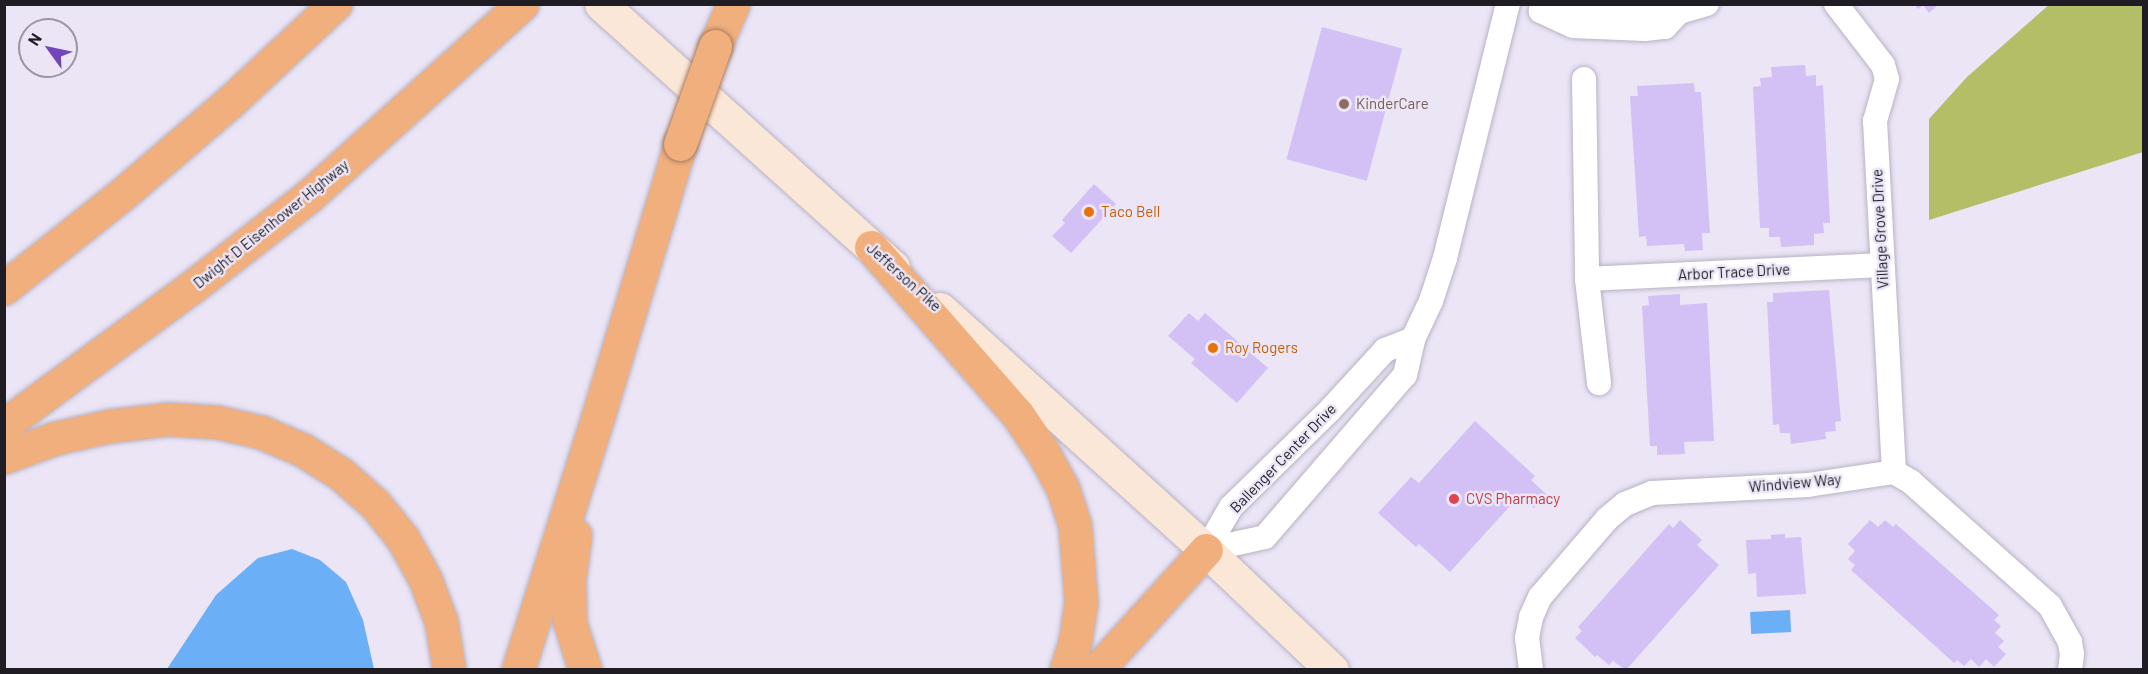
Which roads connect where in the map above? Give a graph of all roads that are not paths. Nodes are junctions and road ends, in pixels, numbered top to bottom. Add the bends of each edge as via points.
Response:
1 (335, 4) edge
2 (601, 4) edge
3 (733, 4) edge
4 (1707, 4) edge
5 (1836, 4) edge
6 (1508, 5) edge
7 (518, 9) edge
8 (1584, 79) dead end
9 (872, 247) junction
10 (1882, 265) junction
11 (1587, 279) junction
12 (4, 288) edge
13 (1413, 339) junction
14 (1599, 383) dead end
15 (599, 413) junction
16 (4, 425) edge
17 (4, 457) edge
18 (1894, 472) junction
19 (1206, 550) junction
20 (449, 669) edge
21 (518, 669) edge
22 (585, 669) edge
23 (1066, 669) edge
24 (1097, 669) edge
25 (1332, 669) edge
26 (1531, 669) edge
27 (2070, 669) edge

1 - 12 highway via 119,198
2 - 9 main road, Jefferson Pike
3 - 15 highway, bridge via 680,144
4 - 6 street via 1679,12 1657,5 1570,5 1541,11
5 - 10 street, Village Grove Drive via 1883,65 1887,80 1875,121
6 - 13 street via 1445,258
7 - 16 highway, Dwight D Eisenhower Highway via 310,195
8 - 11 street
9 - 19 main road, Jefferson Pike
9 - 23 highway via 1018,415 1063,489 1075,526 1081,602
10 - 11 street, Arbor Trace Drive
10 - 18 street, Village Grove Drive
11 - 14 street
13 - 19 street, Ballenger Center Drive via 1385,350 1232,507
13 - 19 street via 1405,375 1265,537
15 - 21 highway
15 - 22 highway via 569,580 570,623
17 - 20 highway via 56,438 109,426 167,420 218,422 261,432 303,450 341,474 375,504 403,539 425,579 441,621
18 - 26 street, Windview Way via 1808,485 1652,493 1625,504 1607,519 1539,597 1527,638
18 - 27 street via 1911,482 2050,606 2070,642
19 - 24 highway
19 - 25 main road, Jefferson Pike

